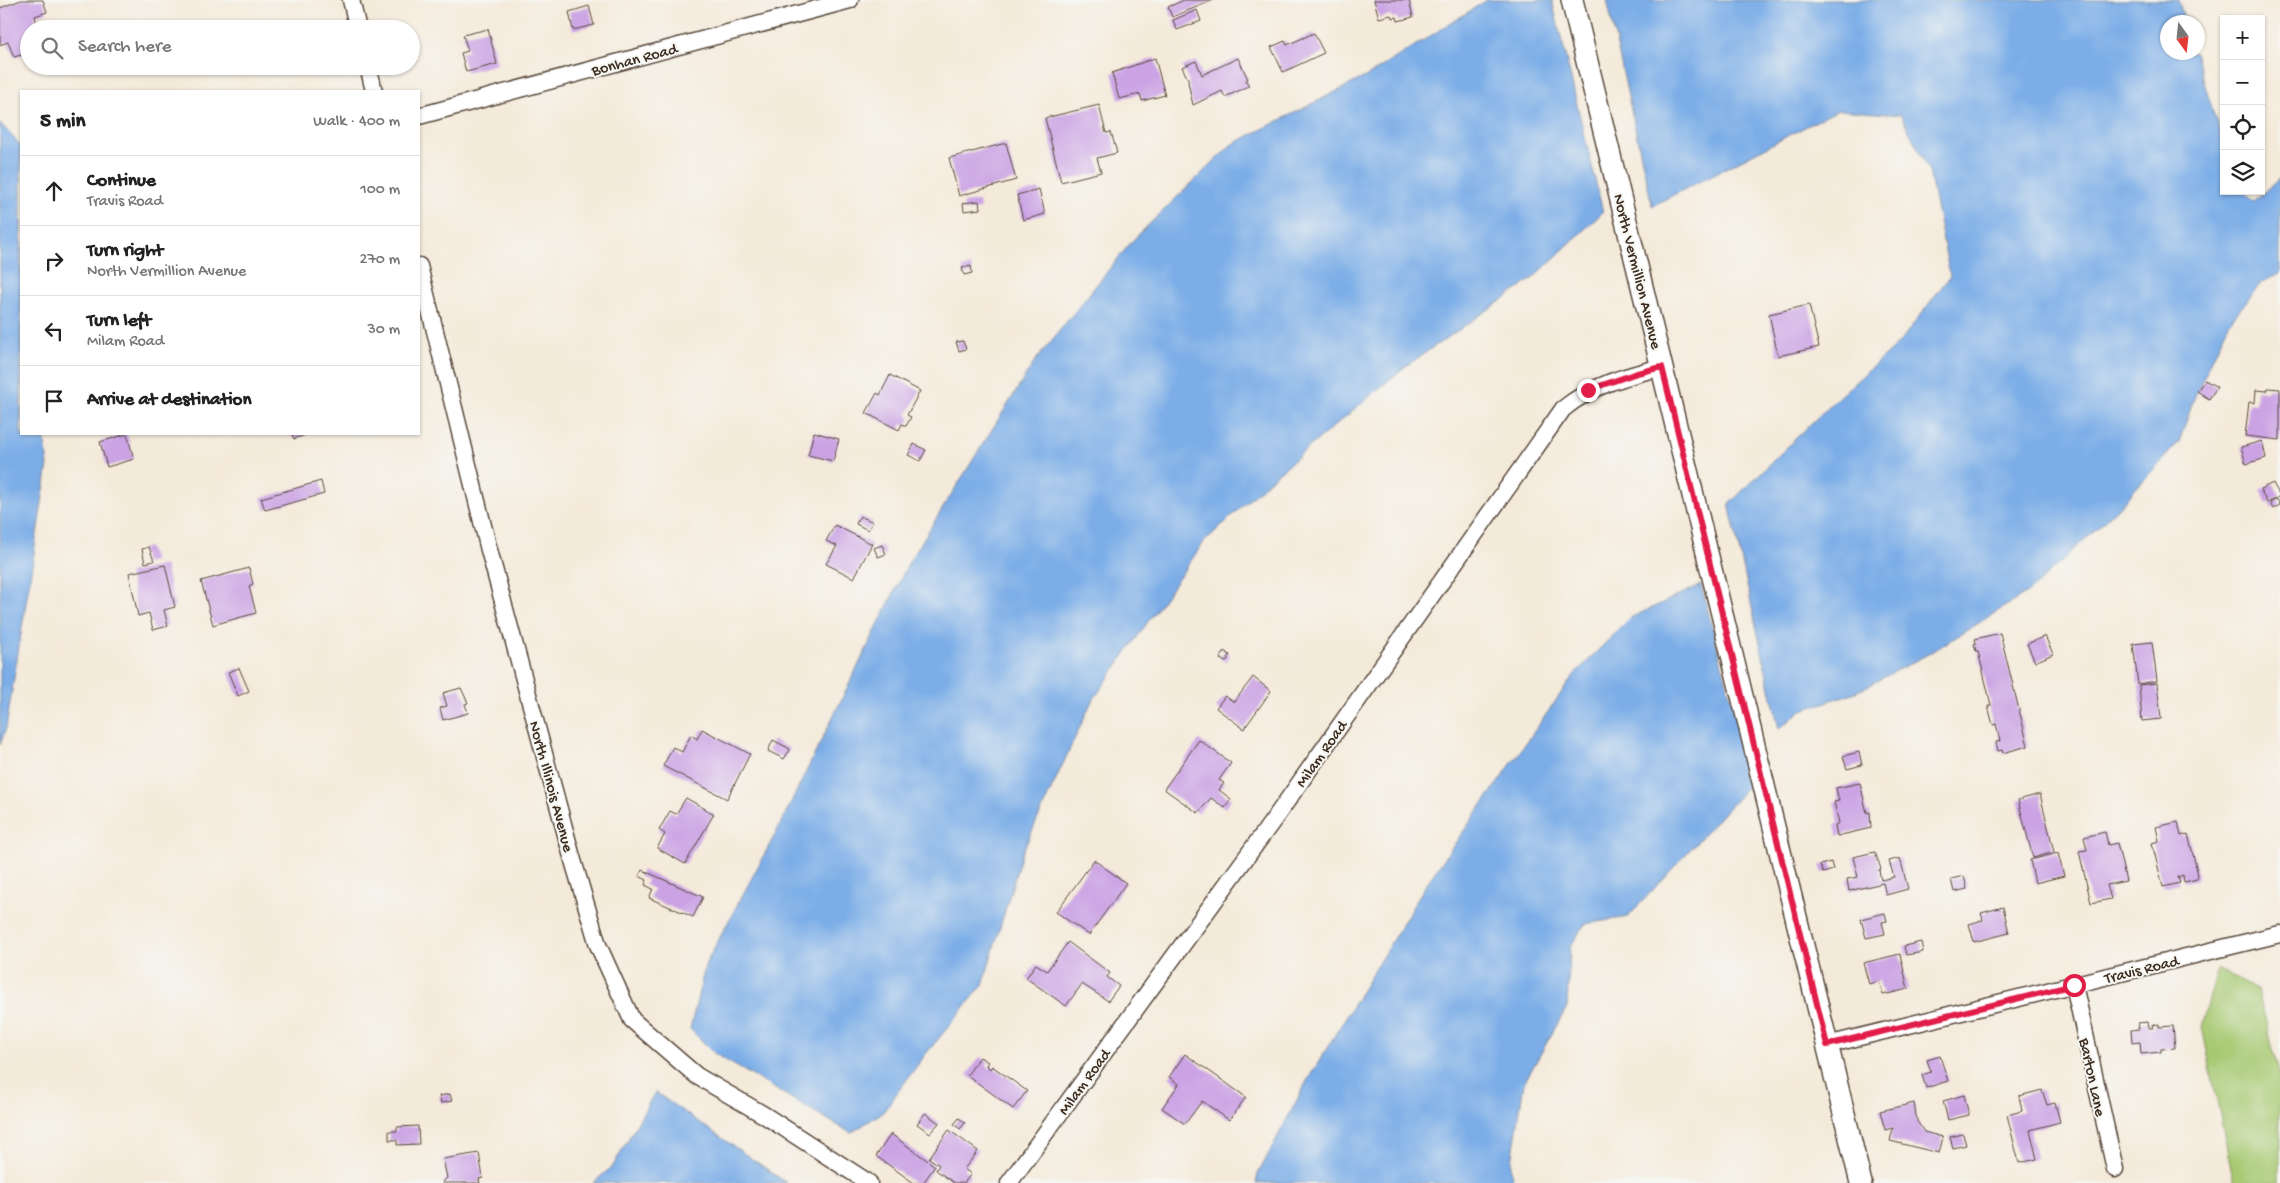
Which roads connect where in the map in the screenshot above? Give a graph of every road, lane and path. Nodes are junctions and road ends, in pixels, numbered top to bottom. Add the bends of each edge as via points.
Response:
1 (351, 0) edge
2 (850, 0) edge
3 (1572, 0) edge
4 (356, 20) edge
5 (370, 75) edge
6 (374, 90) edge
7 (420, 116) edge
8 (420, 270) edge
9 (1662, 367) junction
10 (2280, 934) edge
11 (2074, 985) junction
12 (1827, 1045) junction
13 (2114, 1169) dead end
14 (869, 1183) edge
15 (1009, 1183) edge
16 (1862, 1183) edge

1 - 4 street
2 - 7 street, Bonhan Road
3 - 9 street, North Vermillion Avenue
5 - 6 street
8 - 14 street, North Illinois Avenue via 489,550 572,857 598,945 632,1020 697,1076
9 - 12 street, North Vermillion Avenue
9 - 15 street, Milam Road via 1588,390 1562,408 1276,815
10 - 11 street, Travis Road
11 - 12 street, Travis Road
11 - 13 street, Barton Lane
12 - 16 street, North Vermillion Avenue

